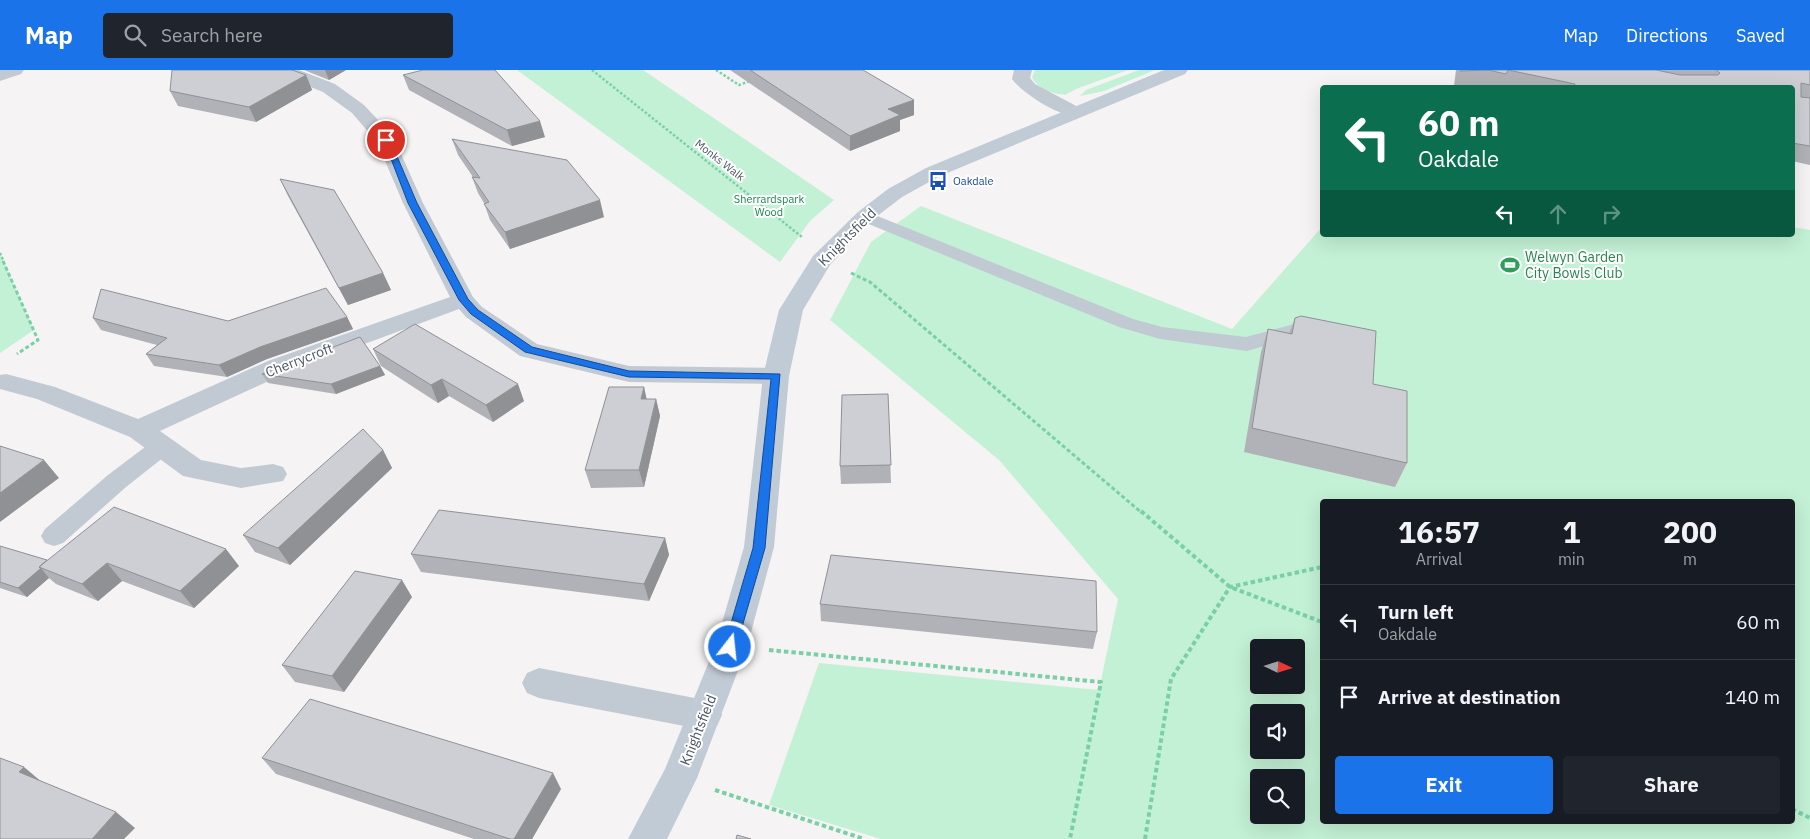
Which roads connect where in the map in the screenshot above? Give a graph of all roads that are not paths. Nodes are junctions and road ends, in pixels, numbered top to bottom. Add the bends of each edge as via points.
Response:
1 (15, 70) edge
2 (284, 70) edge
3 (1018, 70) edge
4 (1022, 70) edge
5 (1179, 70) edge
6 (0, 76) edge
7 (1074, 112) junction
8 (865, 216) junction
9 (463, 300) junction
10 (1309, 326) edge
11 (776, 376) junction
12 (6, 382) dead end
13 (139, 430) junction
14 (161, 446) junction
15 (273, 474) dead end
16 (54, 536) dead end
17 (539, 683) dead end
18 (705, 715) junction
19 (648, 839) edge

1 - 6 street
2 - 9 street via 329,88 358,109 386,140 413,203
3 - 4 street
4 - 7 street via 1022,79 1029,88
5 - 7 street, Knightsfield
7 - 8 street, Knightsfield via 933,172 895,193
8 - 10 lane via 1126,323 1160,333 1247,344
8 - 11 street, Knightsfield via 821,261 791,310
9 - 11 street via 474,312 529,350 629,374
9 - 13 street, Cherrycroft via 277,367
11 - 18 street, Knightsfield via 759,548 730,647
12 - 13 street via 46,393
13 - 14 street
14 - 15 street via 193,470 241,478
14 - 16 lane
17 - 18 street
18 - 19 street, Knightsfield

